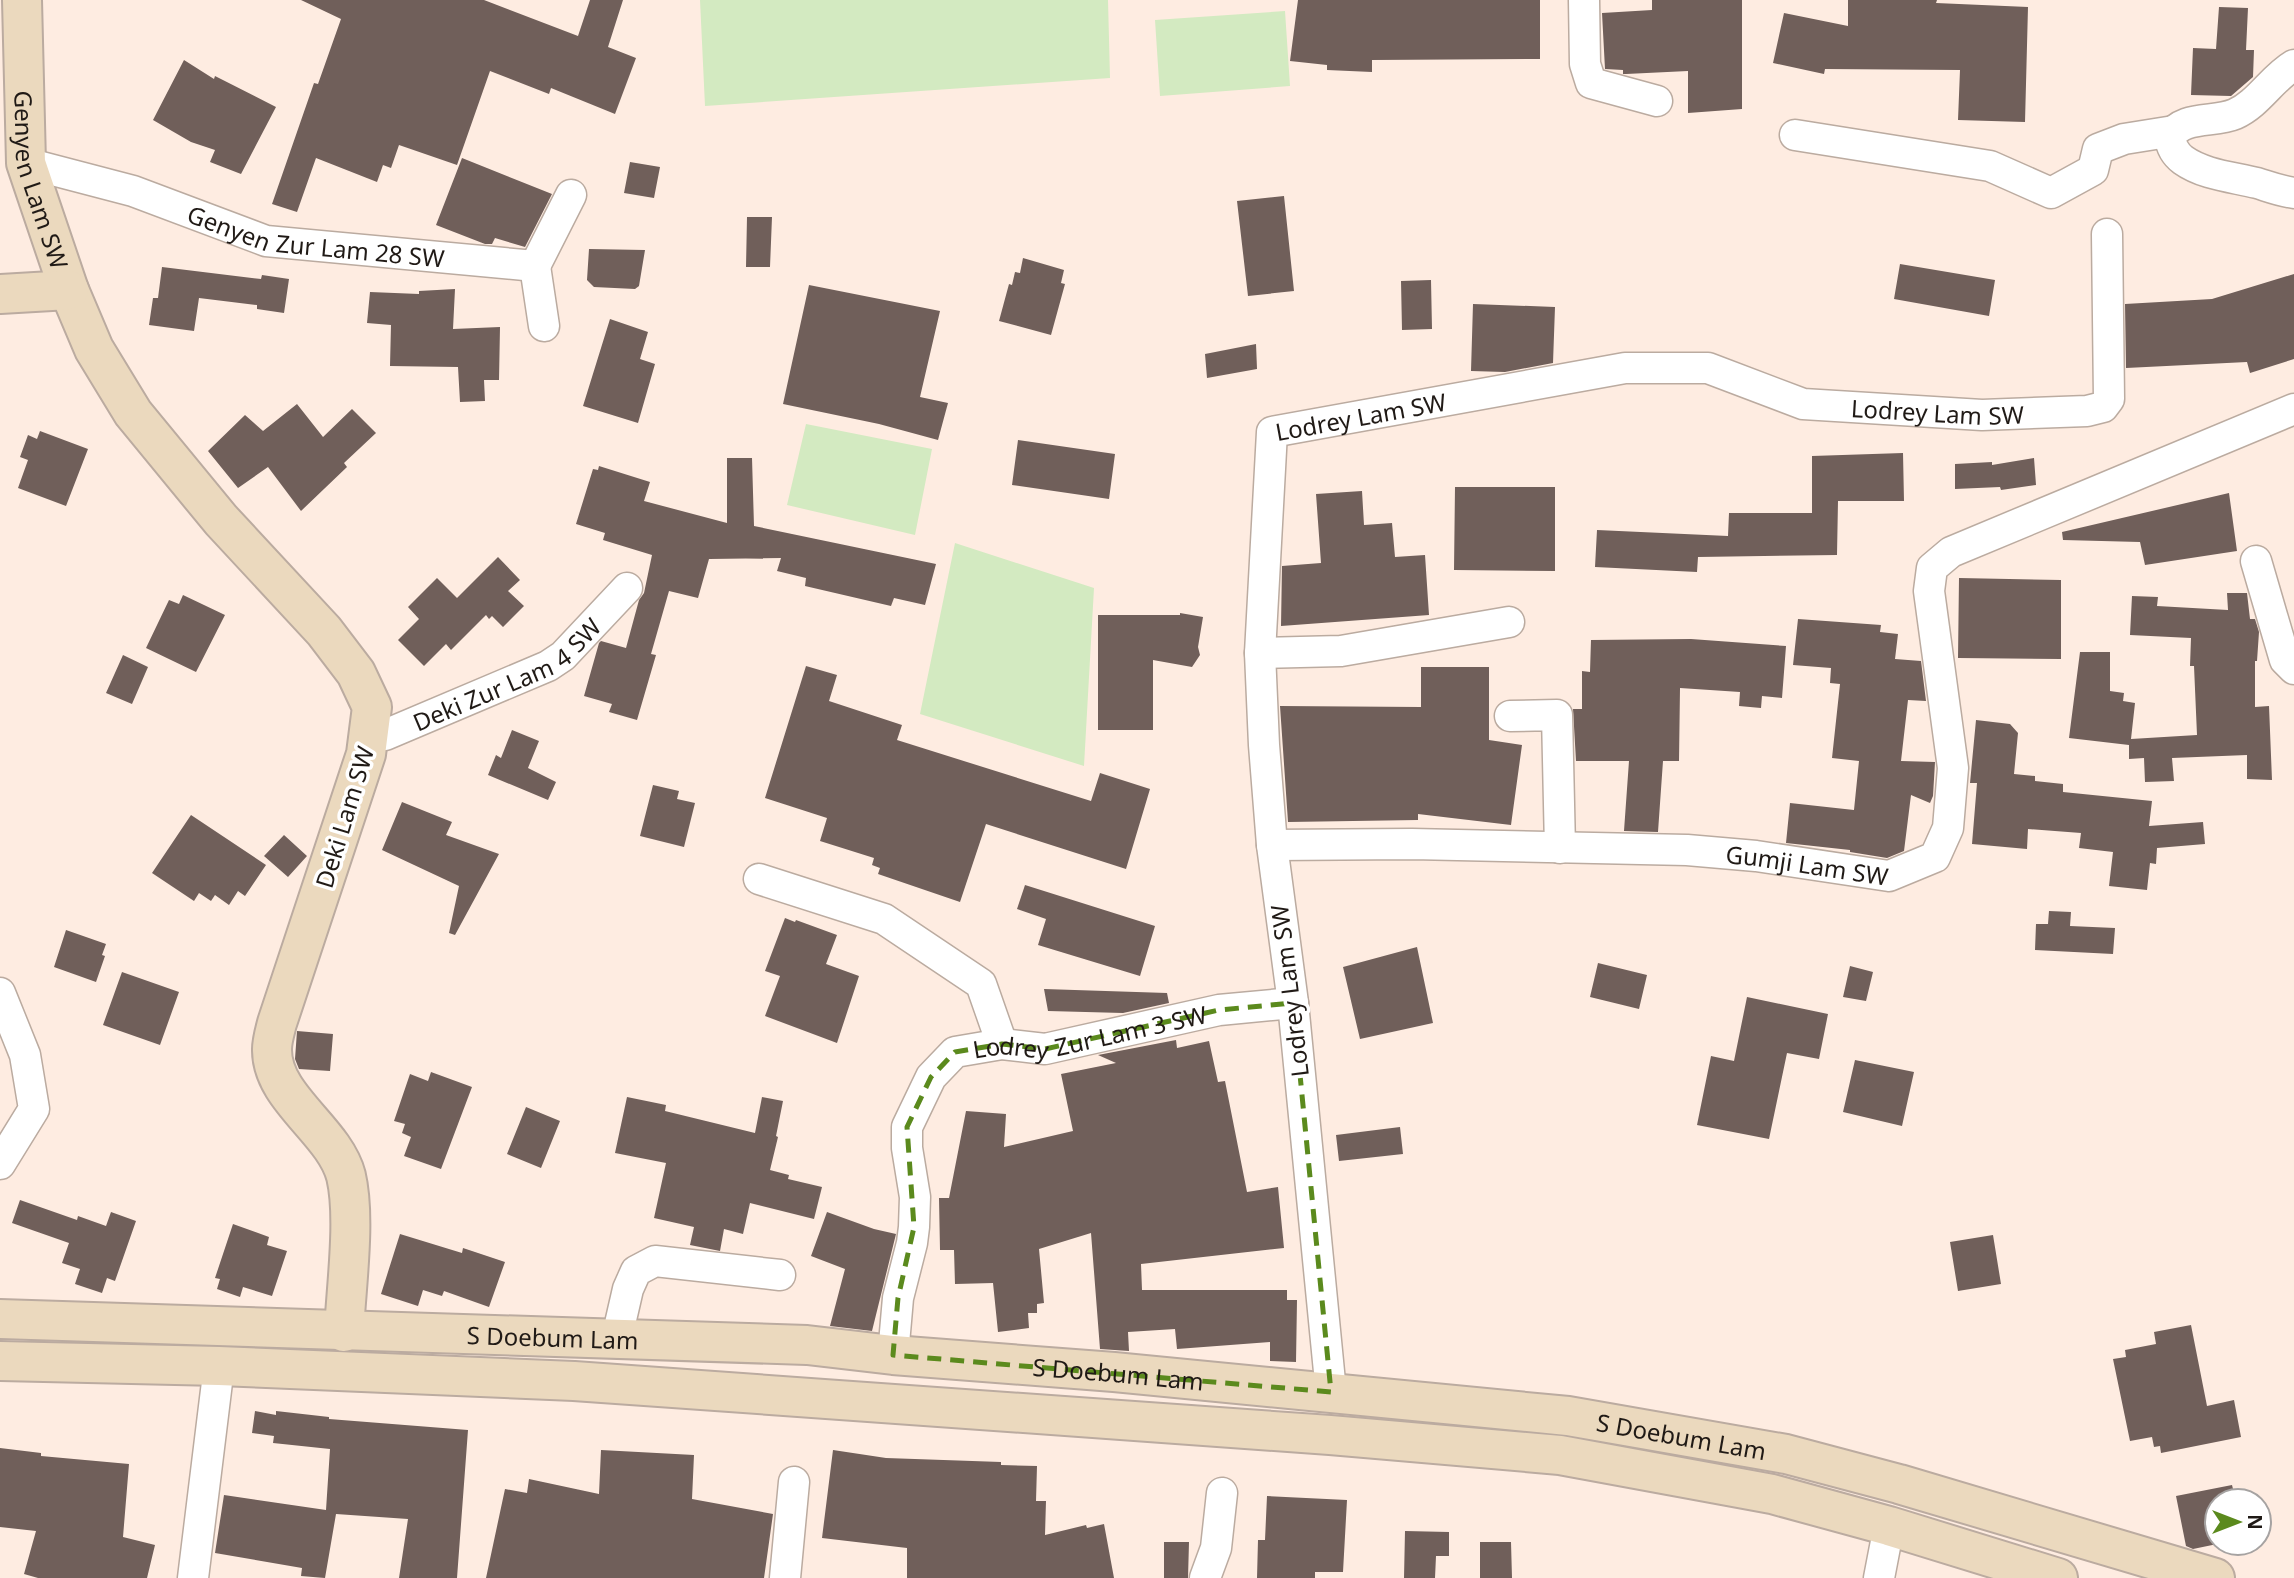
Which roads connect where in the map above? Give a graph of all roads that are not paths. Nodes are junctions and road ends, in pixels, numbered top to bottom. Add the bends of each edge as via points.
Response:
1 (22, 0) edge
2 (1584, 0) edge
3 (2294, 65) edge
4 (1657, 102) dead end
5 (2174, 131) junction
6 (1795, 135) dead end
7 (26, 163) junction
8 (2294, 192) edge
9 (571, 195) dead end
10 (2107, 234) dead end
11 (535, 266) junction
12 (69, 290) junction
13 (0, 295) edge
14 (544, 326) dead end
15 (2294, 409) edge
16 (2256, 561) dead end
17 (627, 587) dead end
18 (1509, 622) dead end
19 (1260, 653) junction
20 (2294, 669) edge
21 (1510, 716) dead end
22 (370, 736) junction
23 (1272, 845) junction
24 (1560, 848) junction
25 (759, 879) dead end
26 (0, 993) edge
27 (1293, 1003) junction
28 (1002, 1044) junction
29 (13, 1052) edge
30 (0, 1164) edge
31 (780, 1275) dead end
32 (0, 1319) edge
33 (344, 1332) junction
34 (617, 1337) junction
35 (893, 1355) junction
36 (0, 1362) edge
37 (219, 1366) junction
38 (1331, 1392) junction
39 (794, 1482) dead end
40 (1222, 1493) dead end
41 (1889, 1526) junction
42 (193, 1578) edge
43 (785, 1578) edge
44 (1205, 1578) edge
45 (1879, 1578) edge
46 (2058, 1578) edge
47 (2215, 1578) edge

1 - 7 main road, Genyen Lam SW
2 - 4 street via 1585,64 1591,83
3 - 5 street via 2238,113 2188,122
5 - 6 street via 2124,139 2098,149 2094,170 2051,193 1990,166
5 - 8 street via 2171,145 2184,161 2236,180
7 - 11 street, Genyen Zur Lam 28 SW via 133,191 266,241
7 - 12 main road, Genyen Lam SW
9 - 11 street
10 - 19 street, Lodrey Lam SW via 2109,399 2103,407 2087,411 1982,415 1803,404 1708,368 1625,368 1272,432
11 - 14 street
12 - 13 main road, Genyen Lam SW
12 - 22 main road, Deki Lam SW via 93,349 133,413 356,673 372,707
15 - 24 street, Gumji Lam SW via 1951,552 1932,568 1929,591 1953,768 1948,828 1935,857 1889,876 1688,850
16 - 20 street via 2285,660
17 - 22 street, Deki Zur Lam 4 SW via 563,656 548,666 385,735
18 - 19 street via 1341,650
19 - 23 street, Lodrey Lam SW
21 - 24 street via 1557,715
22 - 33 main road, Deki Lam SW via 272,1050 279,1080 339,1156 346,1178 350,1210
23 - 24 street, Gumji Lam SW
23 - 27 street, Lodrey Lam SW
25 - 28 street via 884,919 981,984
26 - 29 street
27 - 28 street, Lodrey Zur Lam 3 SW via 1219,1010 1045,1049
27 - 38 street, Lodrey Lam SW
28 - 35 street, Lodrey Zur Lam 3 SW via 955,1052 930,1077 907,1126 914,1227 898,1298
29 - 30 street via 34,1109
31 - 34 street via 655,1261 636,1271
32 - 33 main road, S Doebum Lam
33 - 34 main road, S Doebum Lam
34 - 35 main road, S Doebum Lam via 807,1345
35 - 38 main road, S Doebum Lam
36 - 37 main road, S Doebum Lam
37 - 41 main road, S Doebum Lam via 574,1381 1560,1455 1772,1494
37 - 42 street
38 - 47 main road, S Doebum Lam via 1568,1416 1786,1454
39 - 43 street
40 - 44 street via 1216,1548
41 - 45 street
41 - 46 main road, S Doebum Lam

